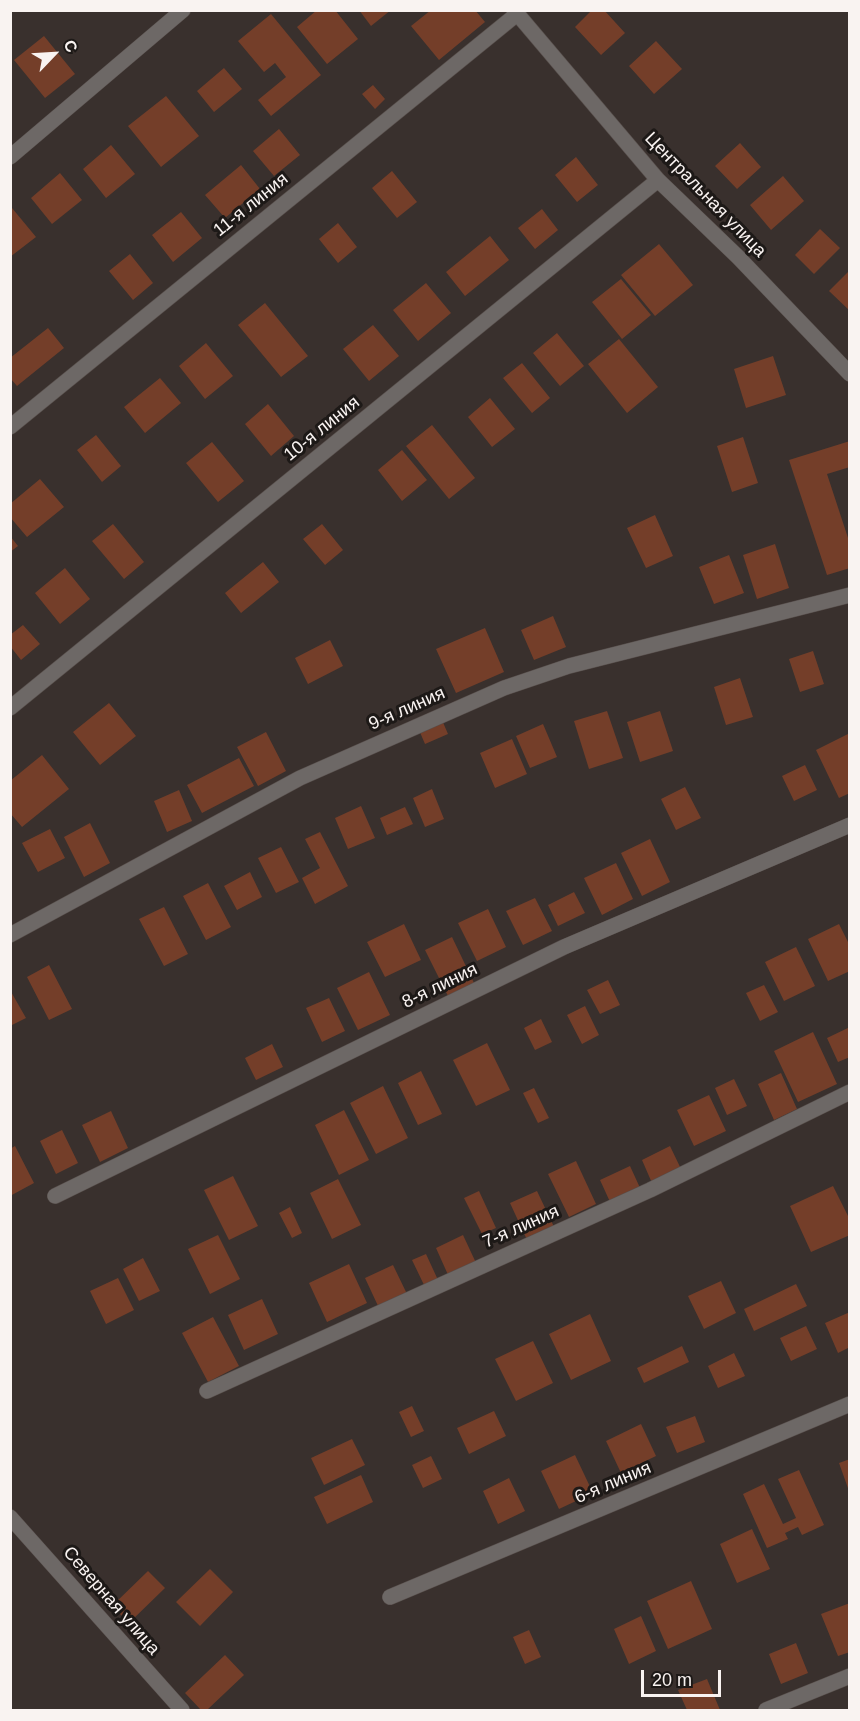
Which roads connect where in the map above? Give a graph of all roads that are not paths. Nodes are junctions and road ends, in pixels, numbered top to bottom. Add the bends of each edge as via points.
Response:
1 (183, 10) edge
2 (515, 12) edge
3 (10, 157) edge
4 (658, 180) junction
5 (849, 374) edge
6 (10, 427) edge
7 (849, 595) edge
8 (10, 708) edge
9 (849, 825) edge
10 (10, 935) edge
11 (849, 1092) edge
12 (55, 1196) dead end
13 (207, 1391) dead end
14 (849, 1404) edge
15 (10, 1517) edge
16 (390, 1597) dead end
17 (849, 1676) edge
18 (182, 1710) edge
19 (766, 1710) edge

1 - 3 street
2 - 4 street, Центральная улица
2 - 6 street, 11-я линия
4 - 5 street, Центральная улица
4 - 8 street, 10-я линия
7 - 10 street, 9-я линия via 569,666 504,688 300,778
9 - 12 street, 8-я линия via 564,947
11 - 13 street, 7-я линия via 650,1190
14 - 16 street, 6-я линия
15 - 18 street, Северная улица
17 - 19 street

